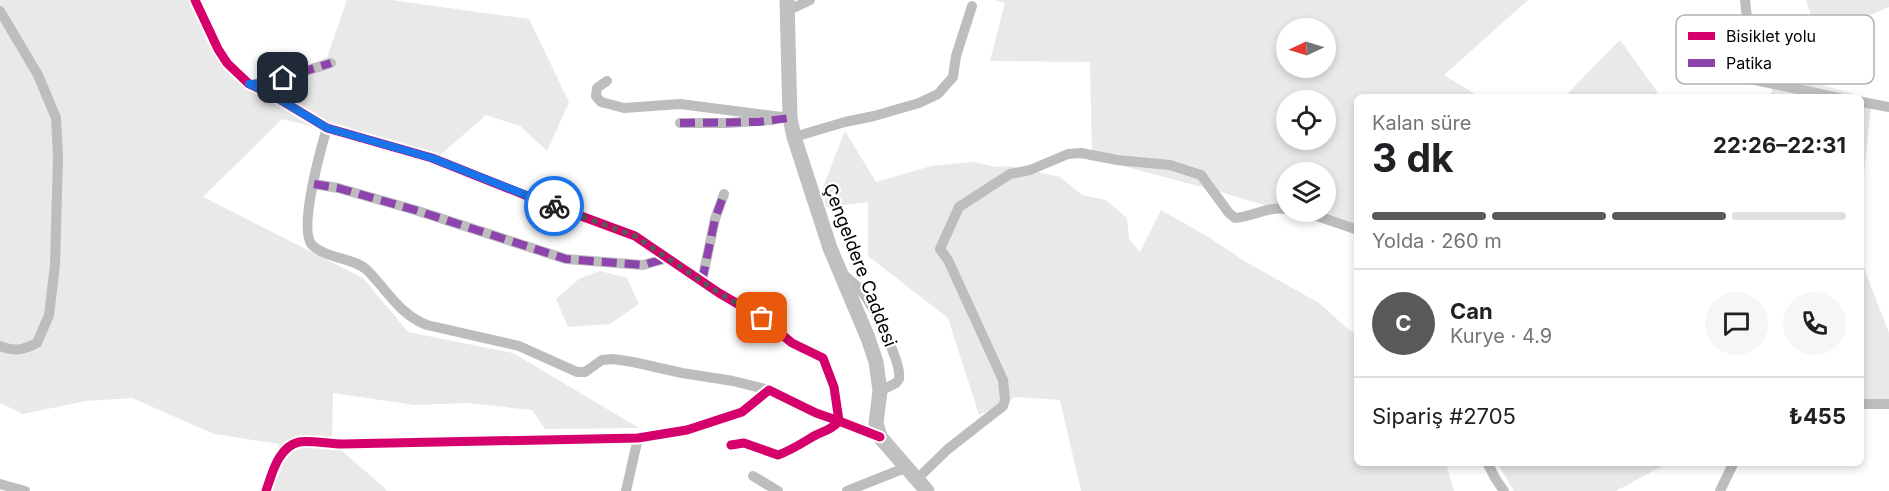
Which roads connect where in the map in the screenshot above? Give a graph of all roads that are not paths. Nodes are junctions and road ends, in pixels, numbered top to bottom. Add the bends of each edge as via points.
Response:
1 (195, 0) edge
2 (810, 0) edge
3 (1745, 0) edge
4 (787, 6) edge
5 (972, 6) dead end
6 (0, 10) edge
7 (1747, 15) edge
8 (331, 63) dead end
9 (606, 81) dead end
10 (249, 84) junction
11 (1773, 84) edge
12 (1820, 94) edge
13 (1864, 102) edge
14 (1889, 107) edge
15 (790, 118) junction
16 (680, 123) dead end
17 (327, 128) junction
18 (794, 137) junction
19 (314, 184) junction
20 (724, 194) dead end
21 (1276, 207) edge
22 (1334, 222) edge
23 (1354, 229) edge
24 (668, 258) junction
25 (838, 270) junction
26 (702, 281) junction
27 (0, 346) edge
28 (769, 390) junction
29 (880, 391) junction
30 (1864, 404) edge
31 (1889, 404) edge
32 (839, 421) junction
33 (880, 436) junction
34 (638, 438) junction
35 (731, 445) dead end
36 (1489, 466) edge
37 (1732, 466) edge
38 (905, 468) junction
39 (753, 476) dead end
40 (916, 480) junction
41 (0, 484) edge
42 (25, 491) edge
43 (266, 491) edge
44 (626, 491) edge
45 (778, 491) edge
46 (847, 491) edge
47 (927, 491) edge
48 (1504, 491) edge
49 (1720, 491) edge

1 - 10 street via 218,49
2 - 4 street
3 - 7 street
4 - 15 main road, Çengeldere Caddesi
5 - 18 street via 953,76 938,94 874,117
6 - 27 street via 38,75 56,118 58,157 55,265 49,315 37,344 22,351
8 - 10 street via 267,83
9 - 15 street via 597,88 596,96 609,105 624,108 680,104
10 - 17 street
11 - 12 street
13 - 14 street
15 - 16 street
15 - 18 main road, Çengeldere Caddesi
17 - 19 street via 315,166
17 - 24 street via 432,158 635,236
18 - 25 main road, Çengeldere Caddesi
19 - 24 street via 416,210 566,259 643,265
19 - 28 street via 307,226 313,245 364,268 413,320 519,346 577,372 613,359
20 - 26 street
21 - 40 street via 1235,218 1201,175 1170,165 1081,153 1010,174 959,207 940,249 1004,380 1005,400 1004,406 948,449
22 - 23 street
24 - 26 street
25 - 29 main road, Çengeldere Caddesi via 876,362
25 - 29 street via 862,292 899,370 896,383
26 - 32 street via 762,318 792,343 823,358 834,387
28 - 32 street
28 - 34 street via 742,412 687,430
29 - 33 main road, Çengeldere Caddesi via 876,423
30 - 31 street
32 - 33 street
32 - 35 street via 834,428 778,455 744,443
33 - 38 main road
34 - 43 street via 299,442 284,451
34 - 44 street
36 - 48 street
37 - 49 street
38 - 40 main road
38 - 46 street
39 - 45 street
40 - 47 main road
41 - 42 street

